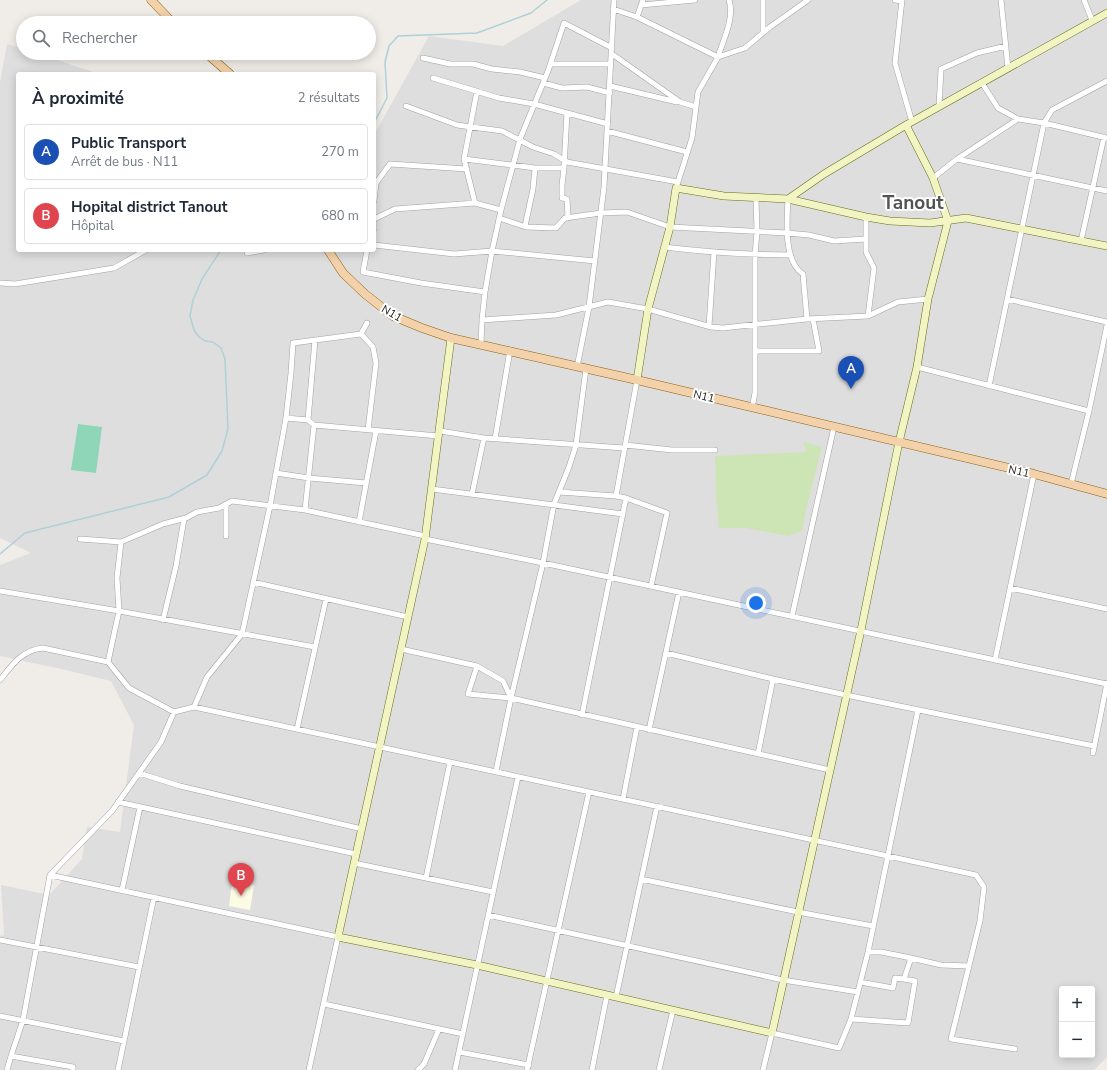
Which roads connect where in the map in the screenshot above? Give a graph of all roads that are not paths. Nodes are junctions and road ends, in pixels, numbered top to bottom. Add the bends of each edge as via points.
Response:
1 (151, 0) edge
2 (614, 0) edge
3 (695, 0) edge
4 (729, 0) edge
5 (763, 0) edge
6 (808, 0) edge
7 (895, 0) edge
8 (902, 0) edge
9 (1000, 0) edge
10 (1084, 0) edge
11 (642, 2) edge
12 (613, 10) junction
13 (1107, 13) edge
14 (166, 16) edge
15 (637, 17) junction
16 (1092, 20) junction
17 (763, 33) junction
18 (1006, 46) junction
19 (612, 51) junction
20 (718, 57) junction
21 (423, 58) dead end
22 (214, 60) edge
23 (550, 64) junction
24 (611, 64) junction
25 (1008, 68) junction
26 (228, 72) edge
27 (433, 78) dead end
28 (544, 81) junction
29 (1107, 81) edge
30 (982, 83) junction
31 (610, 86) junction
32 (478, 91) junction
33 (610, 93) junction
34 (680, 102) junction
35 (534, 104) junction
36 (406, 106) dead end
37 (696, 107) junction
38 (939, 107) junction
39 (567, 113) junction
40 (1018, 119) junction
41 (909, 123) junction
42 (1044, 123) junction
43 (608, 124) junction
44 (470, 127) junction
45 (607, 131) junction
46 (1106, 137) edge
47 (520, 139) junction
48 (687, 152) junction
49 (464, 159) junction
50 (958, 159) junction
51 (564, 160) junction
52 (514, 165) junction
53 (535, 168) junction
54 (564, 168) junction
55 (605, 168) junction
56 (467, 169) junction
57 (1034, 175) junction
58 (934, 178) junction
59 (376, 183) edge
60 (677, 185) junction
61 (1093, 188) junction
62 (1107, 191) edge
63 (756, 198) junction
64 (788, 199) junction
65 (475, 203) junction
66 (501, 210) junction
67 (601, 213) junction
68 (376, 217) edge
69 (866, 217) junction
70 (499, 218) junction
71 (568, 218) junction
72 (948, 221) junction
73 (525, 226) junction
74 (670, 227) junction
75 (1022, 229) junction
76 (757, 232) junction
77 (787, 232) junction
78 (866, 239) junction
79 (1081, 241) junction
80 (376, 245) edge
81 (1107, 246) edge
82 (664, 247) junction
83 (492, 251) junction
84 (142, 252) edge
85 (253, 252) edge
86 (329, 252) edge
87 (367, 252) edge
88 (714, 252) junction
89 (247, 253) dead end
90 (755, 255) junction
91 (790, 255) junction
92 (595, 261) junction
93 (0, 283) edge
94 (485, 292) junction
95 (928, 299) junction
96 (1007, 299) junction
97 (589, 307) junction
98 (648, 309) junction
99 (868, 316) junction
100 (810, 319) junction
101 (482, 320) junction
102 (1107, 322) edge
103 (367, 323) dead end
104 (1107, 325) edge
105 (709, 326) junction
106 (755, 326) junction
107 (361, 334) junction
108 (451, 338) junction
109 (316, 340) junction
110 (481, 344) junction
111 (510, 350) junction
112 (755, 351) junction
113 (577, 366) junction
114 (917, 367) junction
115 (586, 369) junction
116 (637, 380) junction
117 (989, 386) junction
118 (752, 408) junction
119 (1089, 411) junction
120 (286, 418) junction
121 (308, 420) junction
122 (314, 425) junction
123 (834, 427) junction
124 (368, 430) junction
125 (376, 431) junction
126 (439, 434) junction
127 (484, 438) junction
128 (495, 439) junction
129 (899, 442) junction
130 (576, 445) junction
131 (625, 446) junction
132 (715, 450) dead end
133 (276, 473) junction
134 (1034, 474) junction
135 (309, 478) junction
136 (366, 483) junction
137 (1071, 484) junction
138 (432, 489) junction
139 (559, 492) junction
140 (472, 494) junction
141 (1107, 494) edge
142 (616, 496) junction
143 (626, 498) junction
144 (226, 504) junction
145 (554, 504) junction
146 (270, 506) junction
147 (305, 510) junction
148 (623, 514) junction
149 (184, 519) junction
150 (359, 522) junction
151 (226, 536) dead end
152 (425, 537) junction
153 (80, 539) dead end
154 (121, 542) junction
155 (543, 563) junction
156 (610, 578) junction
157 (253, 582) junction
158 (651, 586) junction
159 (1010, 588) junction
160 (0, 591) edge
161 (679, 592) junction
162 (326, 599) junction
163 (1107, 609) edge
164 (119, 611) junction
165 (792, 616) junction
166 (408, 617) junction
167 (163, 620) junction
168 (861, 630) junction
169 (242, 634) junction
170 (315, 647) junction
171 (401, 649) junction
172 (666, 653) junction
173 (995, 660) junction
174 (108, 662) junction
175 (477, 666) junction
176 (773, 679) junction
177 (0, 680) edge
178 (1107, 684) edge
179 (846, 695) junction
180 (510, 698) junction
181 (194, 707) junction
182 (918, 710) junction
183 (174, 712) junction
184 (582, 715) junction
185 (637, 727) junction
186 (297, 729) junction
187 (649, 730) junction
188 (1094, 746) junction
189 (379, 747) junction
190 (1093, 753) dead end
191 (758, 754) junction
192 (450, 762) junction
193 (830, 770) junction
194 (496, 771) junction
195 (139, 773) junction
196 (518, 777) junction
197 (589, 792) junction
198 (623, 799) junction
199 (118, 802) junction
200 (657, 806) junction
201 (140, 807) junction
202 (362, 829) junction
203 (814, 840) junction
204 (356, 854) junction
205 (888, 856) junction
206 (354, 863) junction
207 (50, 875) junction
208 (426, 878) junction
209 (641, 879) junction
210 (122, 890) junction
211 (493, 892) junction
212 (154, 897) junction
213 (798, 912) junction
214 (488, 915) junction
215 (873, 926) junction
216 (558, 931) junction
217 (338, 937) junction
218 (0, 940) edge
219 (627, 945) junction
220 (37, 947) junction
221 (868, 952) junction
222 (911, 958) junction
223 (477, 965) junction
224 (969, 966) junction
225 (139, 967) junction
226 (904, 979) junction
227 (783, 980) junction
228 (548, 982) junction
229 (860, 982) junction
230 (858, 992) junction
231 (607, 995) junction
232 (616, 997) junction
233 (324, 1004) junction
234 (673, 1010) junction
235 (0, 1016) edge
236 (851, 1019) junction
237 (23, 1020) junction
238 (439, 1029) junction
239 (772, 1033) junction
240 (463, 1034) junction
241 (124, 1041) junction
242 (1015, 1049) dead end
243 (459, 1052) junction
244 (11, 1056) junction
245 (528, 1067) edge
246 (7, 1070) edge
247 (73, 1070) edge
248 (118, 1070) edge
249 (309, 1070) edge
250 (418, 1070) edge
251 (455, 1070) edge
252 (592, 1070) edge
253 (659, 1070) edge
254 (763, 1070) edge

1 - 14 main road
2 - 12 street
3 - 11 street
4 - 20 street via 729,23
5 - 17 street
6 - 17 street
7 - 8 street
8 - 41 street via 895,63
9 - 18 street
10 - 16 street
11 - 15 street
12 - 15 street
12 - 19 street
13 - 16 street
15 - 20 street
16 - 25 street
17 - 20 street via 745,48
18 - 25 street
18 - 38 street via 977,53 941,69
19 - 23 street via 564,23
19 - 24 street
19 - 34 street
20 - 37 street via 698,92
21 - 28 street via 450,64 473,64 520,72
22 - 26 main road
23 - 24 street
23 - 28 street
24 - 31 street
25 - 30 street
27 - 32 street
28 - 33 street via 562,88 587,87
28 - 35 street
29 - 42 street via 1052,110
30 - 38 street
30 - 40 street via 998,108
31 - 33 street
31 - 34 street
32 - 35 street via 499,98
32 - 44 street
33 - 43 street
34 - 37 street
35 - 39 street
35 - 47 street
36 - 44 street via 457,126
37 - 48 street via 692,138
38 - 41 street
39 - 43 street
39 - 51 street
40 - 42 street
40 - 50 street
41 - 58 street
41 - 64 street via 824,174
42 - 46 street
42 - 57 street
43 - 45 street
44 - 47 street via 502,131
44 - 49 street
45 - 48 street
45 - 55 street
46 - 61 street
47 - 51 street via 533,148
47 - 52 street
48 - 60 street
49 - 52 street
49 - 56 street
50 - 57 street
50 - 58 street
51 - 54 street
51 - 55 street
52 - 53 street
52 - 66 street
53 - 54 street
53 - 73 street
54 - 71 street via 562,198 567,199
55 - 60 street
55 - 67 street
56 - 59 street via 390,164
56 - 65 street
57 - 61 street
57 - 75 street
58 - 72 street
60 - 63 street via 724,196
60 - 74 street
61 - 62 street
61 - 79 street
63 - 64 street
63 - 76 street
64 - 69 street
64 - 77 street
65 - 66 street
65 - 68 street via 395,209
66 - 70 street
67 - 71 street
67 - 74 street via 627,212
67 - 92 street
69 - 72 street via 930,223
69 - 78 street
70 - 73 street
70 - 83 street
71 - 73 street via 556,228
72 - 75 street via 966,218
72 - 95 street
74 - 76 street
74 - 82 street
75 - 79 street
75 - 96 street
76 - 77 street
76 - 90 street
77 - 78 street via 834,241
77 - 91 street
78 - 99 street via 866,252 874,268
79 - 81 street
80 - 83 street via 454,254
82 - 88 street
82 - 98 street
83 - 92 street
83 - 94 street
84 - 93 street via 114,268 16,284
85 - 89 street
86 - 108 main road, N11 via 354,284 393,316
87 - 94 street via 363,272
88 - 90 street
88 - 105 street
90 - 91 street
90 - 106 street
91 - 100 street via 798,271 803,274
92 - 97 street
94 - 101 street
95 - 99 street via 898,302
95 - 114 street
96 - 102 street
96 - 117 street
97 - 98 street via 608,302
97 - 101 street via 556,315
97 - 113 street
98 - 105 street
98 - 116 street
99 - 100 street
100 - 106 street
100 - 112 street via 819,351
101 - 110 street
103 - 107 street
104 - 119 street
105 - 106 street
106 - 112 street
107 - 109 street
107 - 124 street via 374,347 376,363
108 - 110 main road, N11
108 - 126 street
109 - 120 street via 293,343
109 - 121 street
110 - 111 main road, N11
111 - 113 main road, N11
111 - 128 street
112 - 118 street via 755,393
113 - 115 main road, N11
114 - 117 street
114 - 129 street
115 - 116 main road, N11
115 - 130 street
116 - 118 main road, N11
116 - 131 street
117 - 119 street
118 - 123 main road, N11
119 - 137 street
120 - 121 street
120 - 133 street
121 - 122 street
122 - 124 street
122 - 135 street
123 - 129 main road, N11
123 - 165 street
124 - 125 street
125 - 126 street
125 - 136 street
126 - 127 street
126 - 138 street
127 - 128 street
127 - 140 street
128 - 130 street
129 - 134 main road, N11
129 - 168 street
130 - 131 street
130 - 139 street
131 - 132 street
131 - 142 street
133 - 135 street
133 - 146 street
134 - 137 main road, N11
134 - 159 street
135 - 136 street
135 - 147 street
136 - 150 street
137 - 141 main road, N11
138 - 140 street
138 - 152 street
139 - 142 street
139 - 145 street
140 - 145 street
142 - 143 street
143 - 148 street
143 - 158 street via 667,513
144 - 146 street via 232,501
144 - 149 street via 197,512
144 - 151 street
145 - 148 street
145 - 155 street
146 - 147 street
146 - 157 street
147 - 150 street
148 - 156 street
149 - 154 street via 163,524
149 - 167 street
150 - 152 street
152 - 155 street
152 - 166 street
153 - 154 street
154 - 164 street via 117,578
155 - 156 street
155 - 180 street
156 - 158 street
156 - 184 street
157 - 162 street
157 - 169 street
158 - 161 street
159 - 163 street
159 - 173 street
160 - 164 street
161 - 165 street
161 - 172 street
162 - 166 street
162 - 170 street
164 - 167 street
164 - 174 street
165 - 168 street
166 - 171 street
167 - 169 street
168 - 173 street
168 - 179 street
169 - 170 street
169 - 181 street via 207,677
170 - 186 street
171 - 175 street
171 - 189 street
172 - 176 street
172 - 187 street
173 - 178 street
174 - 177 street via 43,648 34,649 14,663
174 - 183 street via 129,688
175 - 180 street via 503,681
175 - 180 street via 468,694
176 - 179 street
176 - 191 street
178 - 188 street
179 - 182 street
179 - 193 street
180 - 184 street
180 - 194 street
181 - 183 street
181 - 186 street
182 - 188 street
182 - 205 street
183 - 195 street via 161,742
184 - 185 street
185 - 187 street
185 - 198 street
186 - 189 street
187 - 191 street
188 - 190 street
189 - 192 street
189 - 202 street
191 - 193 street
192 - 194 street
192 - 208 street
193 - 203 street
194 - 196 street
195 - 199 street
195 - 202 street via 180,786
196 - 197 street
196 - 211 street
197 - 198 street
197 - 216 street
198 - 200 street
199 - 201 street
199 - 207 street
200 - 203 street
200 - 209 street
201 - 204 street
201 - 210 street
202 - 204 street
203 - 205 street
203 - 213 street
204 - 206 street
205 - 215 street
205 - 224 street via 976,875 984,887 980,921
206 - 208 street
206 - 217 street
207 - 210 street
207 - 220 street
208 - 211 street
209 - 213 street
209 - 219 street
210 - 212 street
211 - 214 street
212 - 217 street
212 - 225 street
213 - 215 street
213 - 227 street
214 - 216 street
214 - 223 street
215 - 221 street
216 - 219 street
216 - 228 street
217 - 223 street
217 - 233 street
218 - 220 street
219 - 227 street
219 - 232 street
220 - 225 street
220 - 237 street
221 - 222 street
221 - 229 street
222 - 224 street via 941,965
222 - 226 street
223 - 228 street
223 - 240 street
224 - 242 street via 951,1039
225 - 241 street
226 - 229 street via 895,978 893,988
226 - 236 street via 915,981 908,1023
227 - 230 street
227 - 239 street
228 - 231 street
228 - 245 street
229 - 230 street
230 - 236 street
231 - 232 street
231 - 252 street
232 - 234 street
233 - 238 street
233 - 249 street
234 - 239 street
234 - 253 street
235 - 237 street
236 - 239 street via 838,1048
237 - 241 street
237 - 244 street
238 - 240 street
238 - 250 street via 424,1064
239 - 254 street
240 - 243 street
241 - 248 street
243 - 245 street
243 - 251 street
244 - 246 street
244 - 247 street via 74,1067

